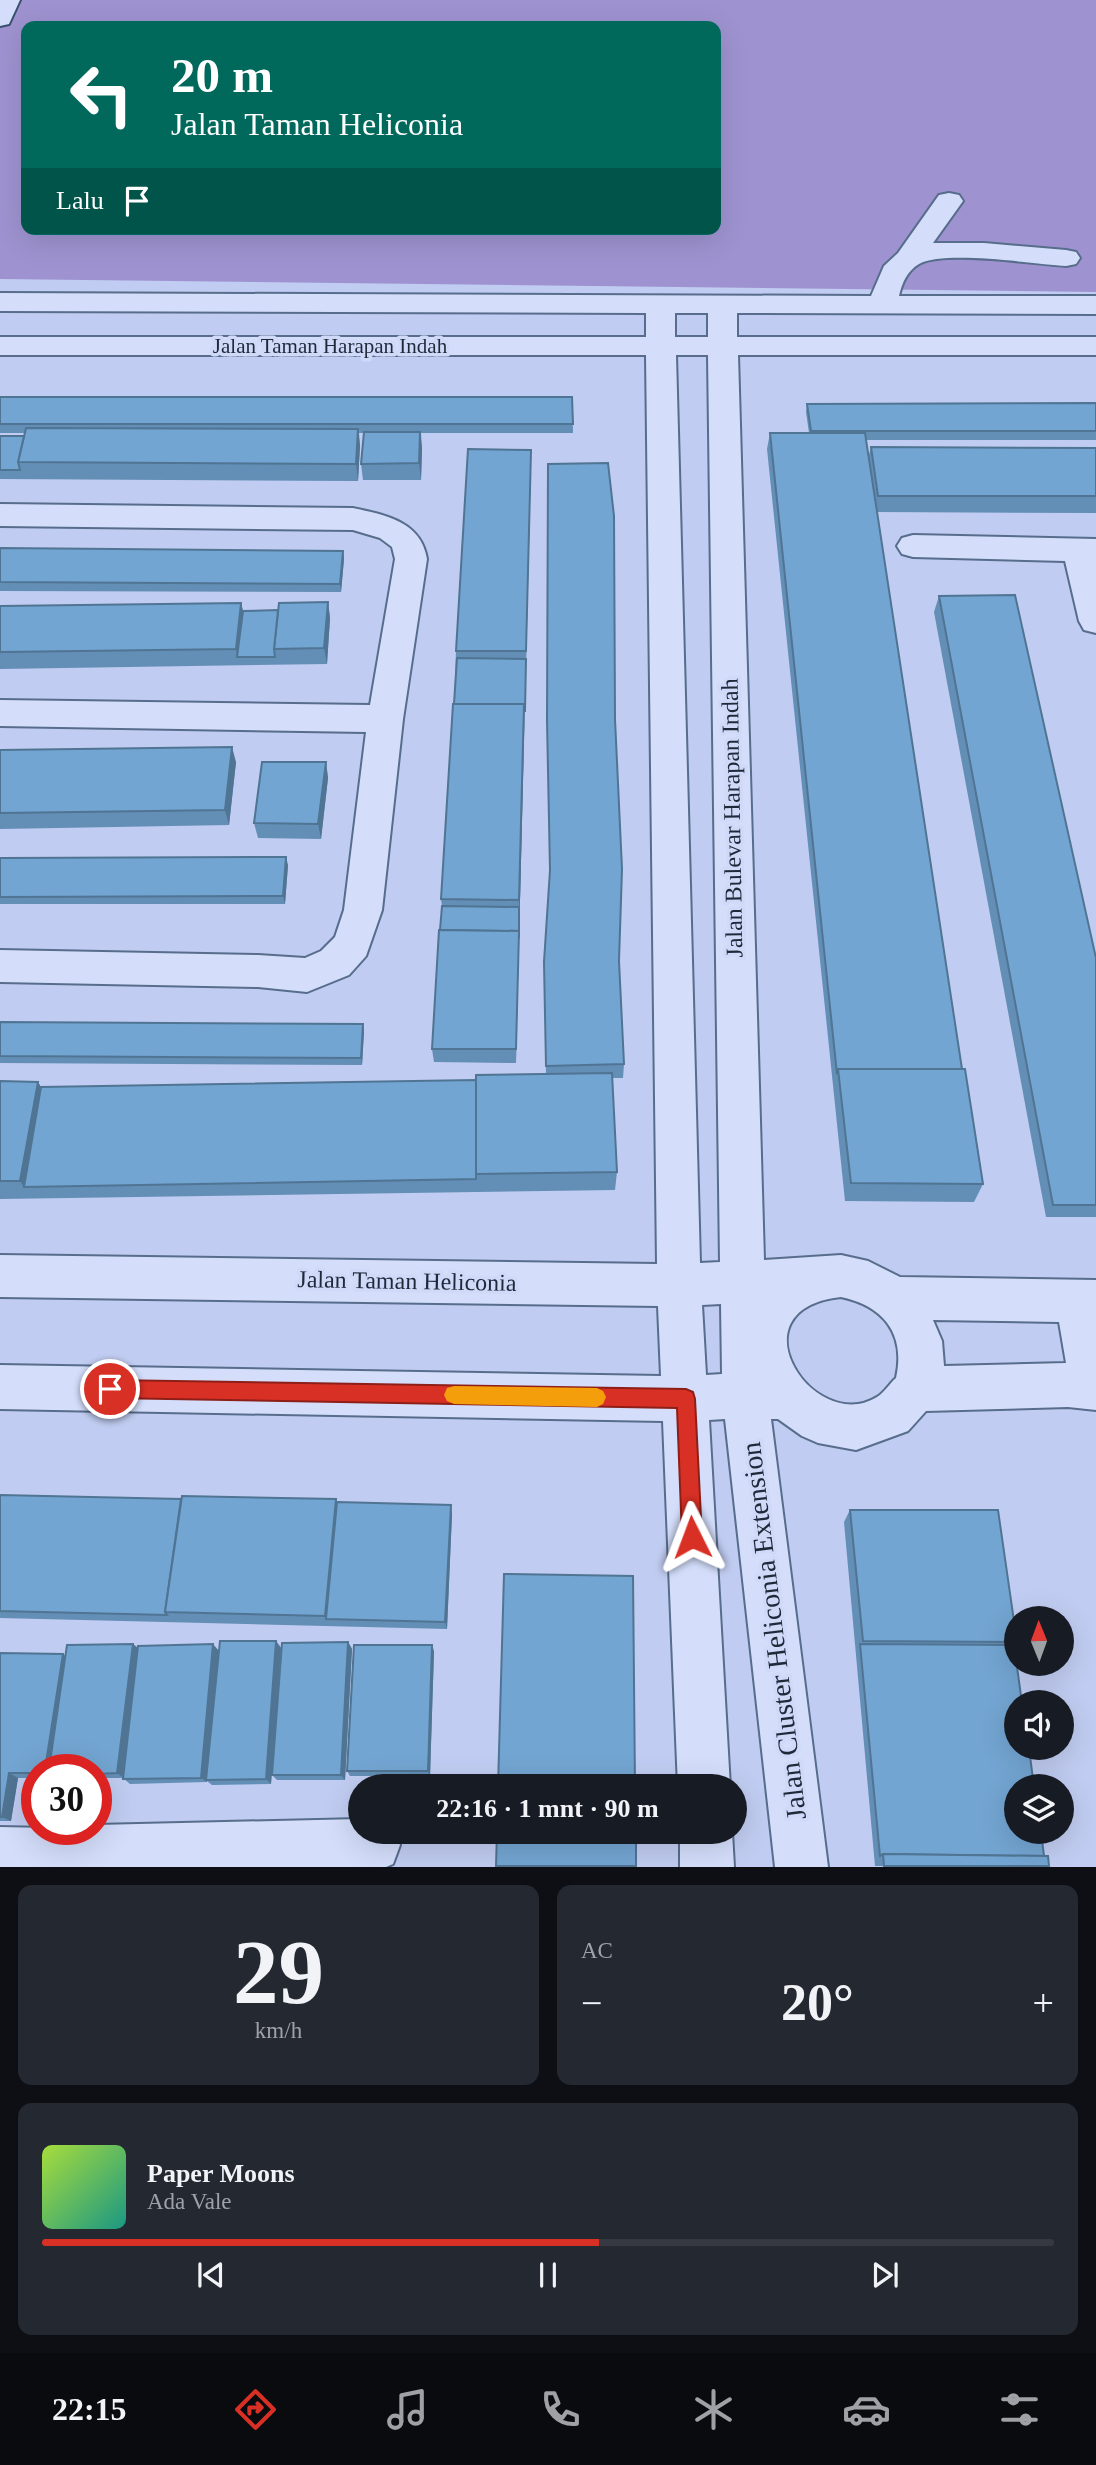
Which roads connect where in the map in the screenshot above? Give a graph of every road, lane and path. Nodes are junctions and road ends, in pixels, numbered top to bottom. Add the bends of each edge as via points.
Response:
1 (8, 0) edge
2 (0, 19) edge
3 (949, 201) dead end
4 (910, 256) junction
5 (1066, 258) dead end
6 (0, 302) edge
7 (660, 303) junction
8 (722, 303) junction
9 (884, 303) junction
10 (1096, 305) edge
11 (661, 345) junction
12 (723, 345) junction
13 (0, 346) edge
14 (1096, 346) edge
15 (0, 515) edge
16 (913, 546) dead end
17 (1088, 550) edge
18 (1096, 621) edge
19 (0, 713) edge
20 (385, 719) junction
21 (0, 966) edge
22 (0, 1276) edge
23 (813, 1279) junction
24 (741, 1284) junction
25 (680, 1285) junction
26 (894, 1298) junction
27 (1087, 1301) edge
28 (0, 1387) edge
29 (1095, 1388) edge
30 (916, 1390) junction
31 (765, 1396) junction
32 (686, 1399) junction
33 (703, 1774) edge
34 (706, 1844) edge
35 (373, 1845) dead end
36 (0, 1853) edge
37 (251, 1857) edge
38 (707, 1867) edge
39 (802, 1867) edge

1 - 2 street
3 - 4 street
4 - 5 street via 953,251
4 - 9 street via 884,287
6 - 7 street, Jalan Taman Harapan Indah
7 - 8 street
7 - 11 street
8 - 9 street
8 - 12 street, Jalan Bulevar Harapan Indah
9 - 10 street
11 - 12 street, Jalan Taman Harapan Indah
11 - 13 street, Jalan Taman Harapan Indah
11 - 25 street
12 - 14 street, Jalan Taman Harapan Indah
12 - 24 street, Jalan Bulevar Harapan Indah
15 - 20 street via 354,519 379,524 405,538 411,548
16 - 17 street
17 - 18 street
19 - 20 street
20 - 21 street via 363,910 352,945 335,963 307,975
22 - 25 street, Jalan Taman Heliconia
23 - 24 street, Jalan Taman Heliconia
23 - 26 street via 841,1276 868,1282
23 - 31 street via 788,1292 771,1314 764,1341 769,1370
24 - 25 street, Jalan Taman Heliconia
24 - 31 street, Jalan Bulevar Harapan Indah
25 - 32 street
26 - 27 street
26 - 30 street via 910,1317 919,1341 921,1366
27 - 29 street
28 - 32 street
29 - 30 street
30 - 31 street via 892,1415 856,1427 818,1420
31 - 32 street
31 - 39 street, Jalan Cluster Heliconia Extension
32 - 33 street
34 - 38 street
35 - 37 street
36 - 37 street

